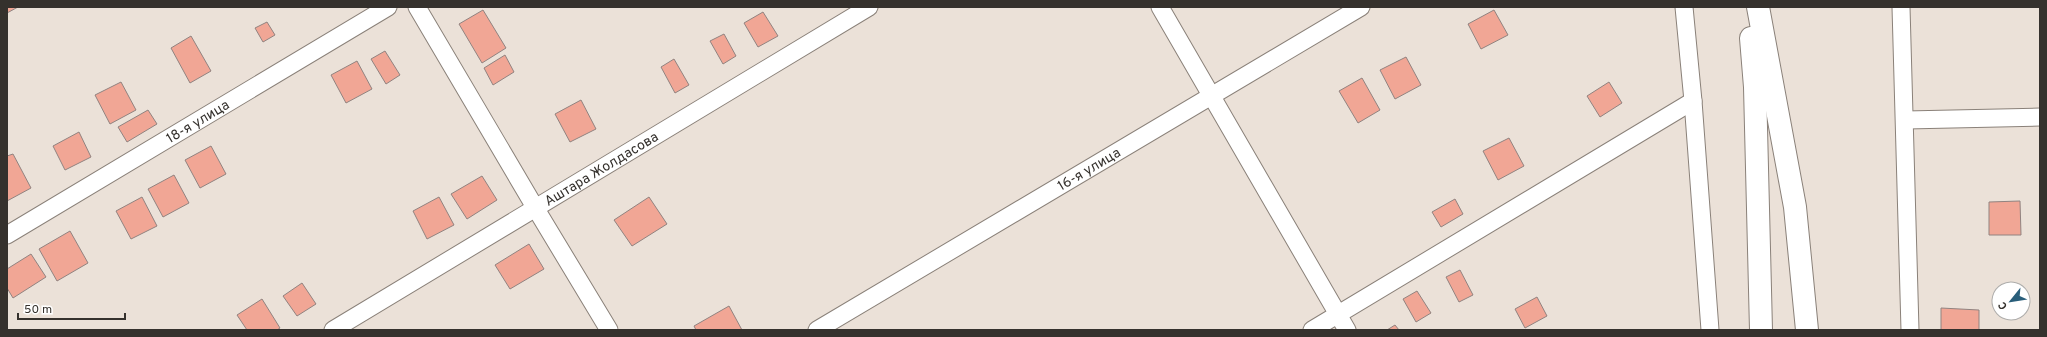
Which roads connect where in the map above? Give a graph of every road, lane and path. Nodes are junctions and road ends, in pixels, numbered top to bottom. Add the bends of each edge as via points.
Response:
1 (388, 7) edge
2 (417, 7) edge
3 (869, 7) edge
4 (1160, 7) edge
5 (1360, 7) edge
6 (1684, 7) edge
7 (1749, 7) edge
8 (1758, 7) edge
9 (1902, 7) edge
10 (1211, 95) junction
11 (1693, 101) junction
12 (2040, 117) edge
13 (1906, 120) junction
14 (536, 209) junction
15 (7, 235) edge
16 (1338, 315) junction
17 (332, 330) edge
18 (609, 330) edge
19 (817, 330) edge
20 (1312, 330) edge
21 (1346, 330) edge
22 (1710, 330) edge
23 (1761, 330) edge
24 (1807, 330) edge
25 (1910, 330) edge

1 - 15 street, 18-я улица
2 - 14 street
3 - 14 street, Аштара Жолдасова
4 - 10 street
5 - 10 street, 16-я улица
6 - 11 street
7 - 23 main road via 1755,87
8 - 24 main road via 1795,207
9 - 13 street
10 - 16 street
10 - 19 street, 16-я улица
11 - 16 street
11 - 22 street
12 - 13 street
13 - 25 street
14 - 17 street, Аштара Жолдасова
14 - 18 street
16 - 20 street
16 - 21 street

